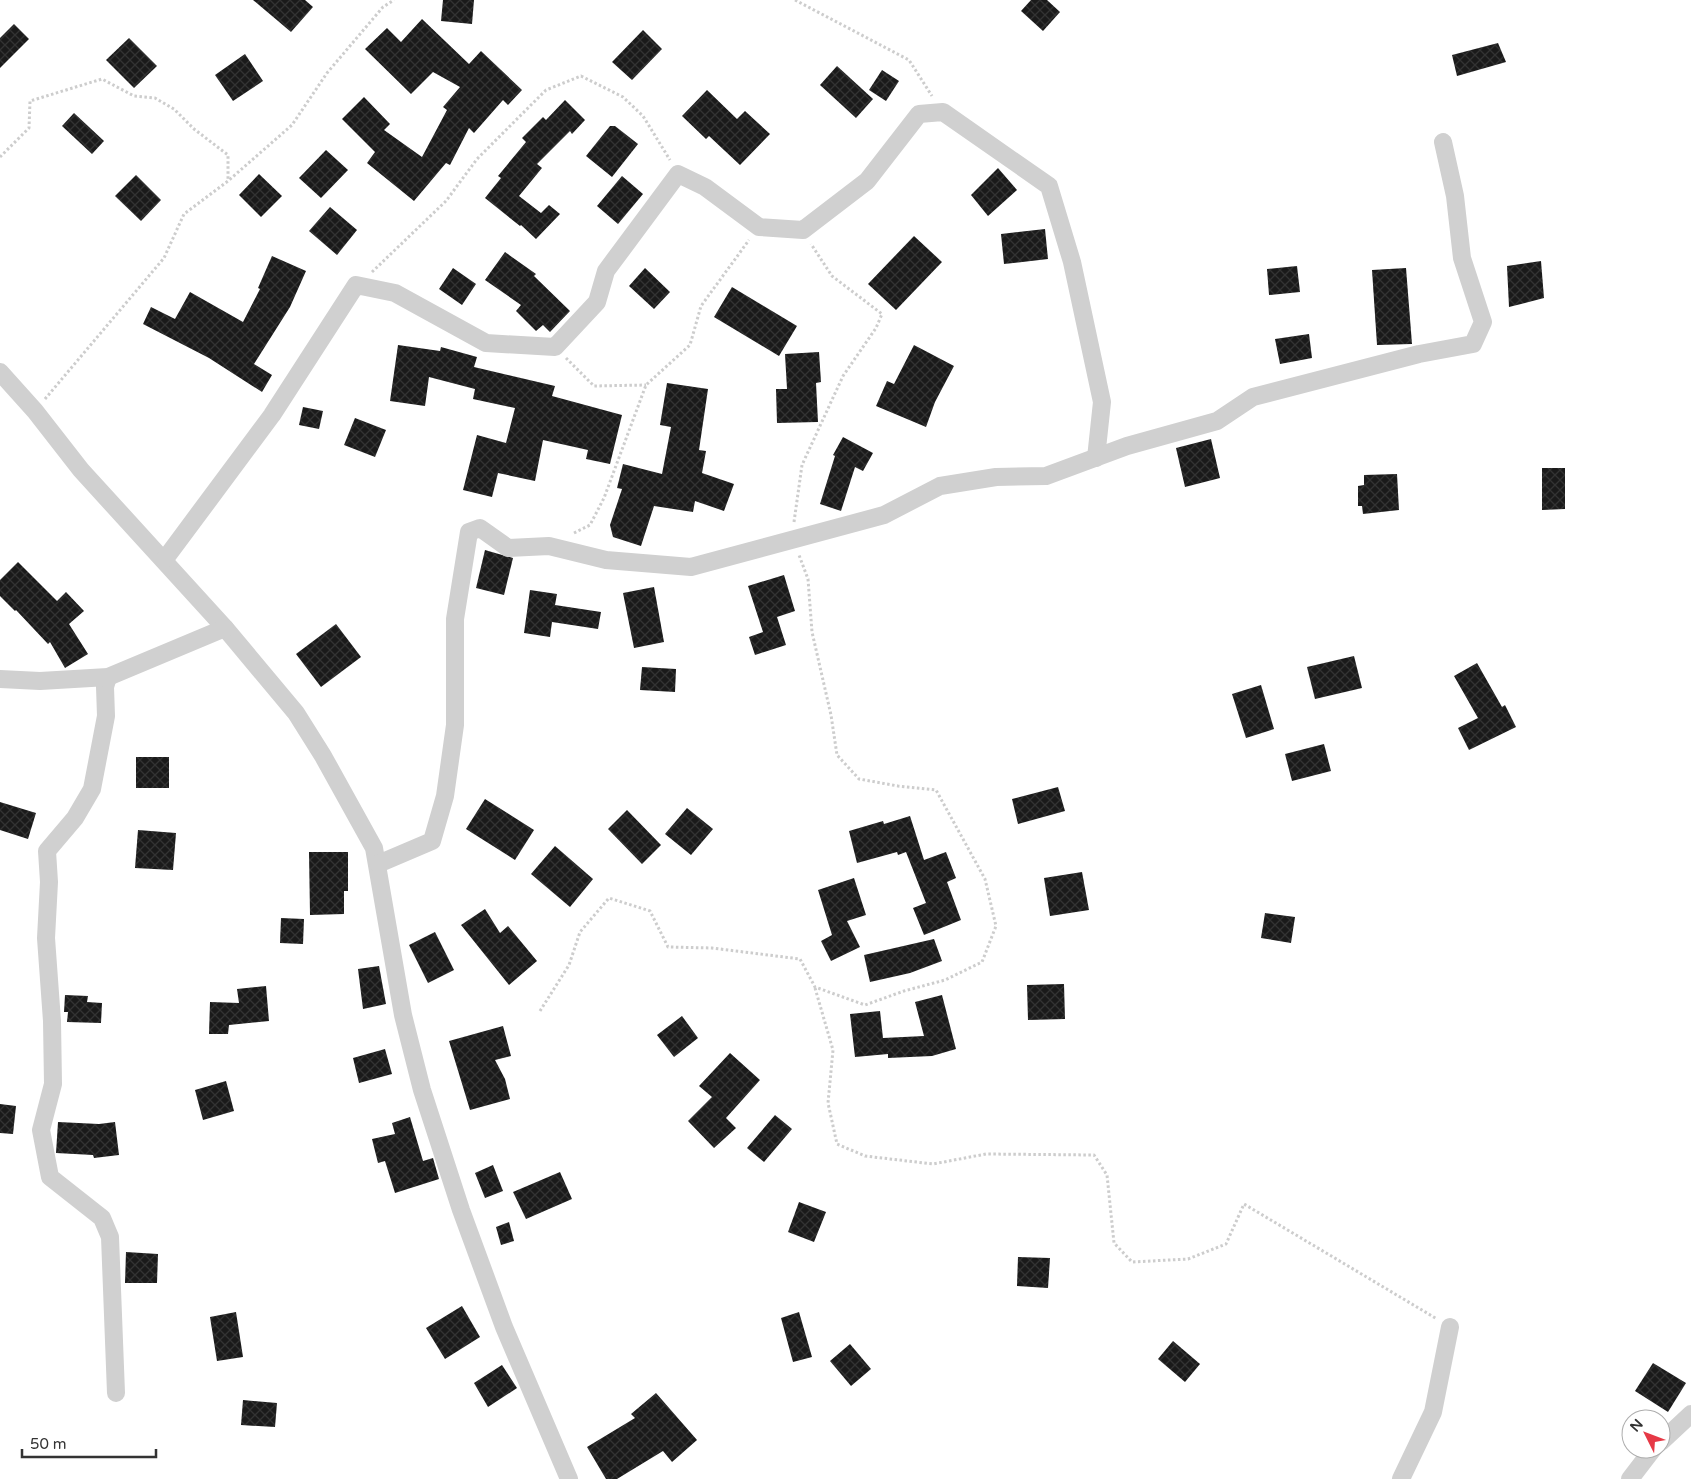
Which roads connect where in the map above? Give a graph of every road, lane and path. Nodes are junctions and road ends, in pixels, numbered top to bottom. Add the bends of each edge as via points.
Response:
1 (394, 0) edge
2 (795, 0) edge
3 (943, 112) junction
4 (1443, 142) dead end
5 (0, 157) edge
6 (678, 174) junction
7 (228, 181) junction
8 (759, 226) junction
9 (802, 230) junction
10 (356, 286) junction
11 (555, 347) junction
12 (0, 372) edge
13 (646, 385) junction
14 (35, 411) junction
15 (1096, 458) junction
16 (792, 538) junction
17 (549, 546) junction
18 (165, 559) junction
19 (225, 628) junction
20 (108, 677) junction
21 (0, 680) edge
22 (378, 864) junction
23 (815, 987) junction
24 (540, 1012) dead end
25 (1450, 1327) joint
26 (116, 1393) dead end
27 (1691, 1414) edge
28 (1671, 1433) edge
29 (1645, 1459) edge
30 (569, 1479) edge
31 (1401, 1479) edge
32 (1630, 1479) edge

1 - 7 path via 382,7 327,73 292,125
2 - 3 path via 909,60
3 - 9 street via 919,114 867,181
3 - 15 street via 1049,186 1072,262 1102,402
4 - 15 street via 1455,196 1462,258 1483,322 1473,344 1419,354 1253,397 1216,421
5 - 7 path via 30,128 30,101 102,79 134,96 155,98 174,109 228,155
6 - 8 street via 705,187
6 - 10 path via 644,116 623,97 581,76 546,90 477,159 446,201
6 - 11 street via 606,271 597,302
7 - 14 path via 184,214 164,258
8 - 9 street
8 - 13 path via 701,306 690,345
9 - 16 path via 832,276 882,314 843,376 802,465
10 - 11 street via 395,293 486,343
10 - 18 street via 267,422
11 - 13 path via 594,386
12 - 14 street
13 - 17 path via 604,498 590,525
14 - 18 street via 81,470
15 - 16 street via 1046,476 996,477 940,486 884,515
16 - 17 street via 691,566 606,560
16 - 23 path via 808,579 812,632 837,755 859,779 936,790 985,879 996,926 982,962 945,980 864,1006
17 - 22 street via 508,548 480,528 469,532 455,619 455,725 445,796 432,841
18 - 19 street
19 - 20 street
19 - 22 street via 296,713 374,848
20 - 21 street
20 - 26 street via 106,716 92,789 75,818 47,851 46,938 53,1084 40,1130 50,1177 102,1218 110,1238
22 - 30 street via 403,1015 422,1090 504,1327
23 - 24 path via 800,959 712,948 668,947 650,911 609,898 580,932 570,965
23 - 25 path via 833,1050 828,1103 838,1144 865,1156 933,1164 986,1154 1094,1155 1107,1175 1114,1243 1132,1262 1188,1259 1226,1244 1244,1204
25 - 31 street via 1432,1412
27 - 28 street
29 - 32 street

